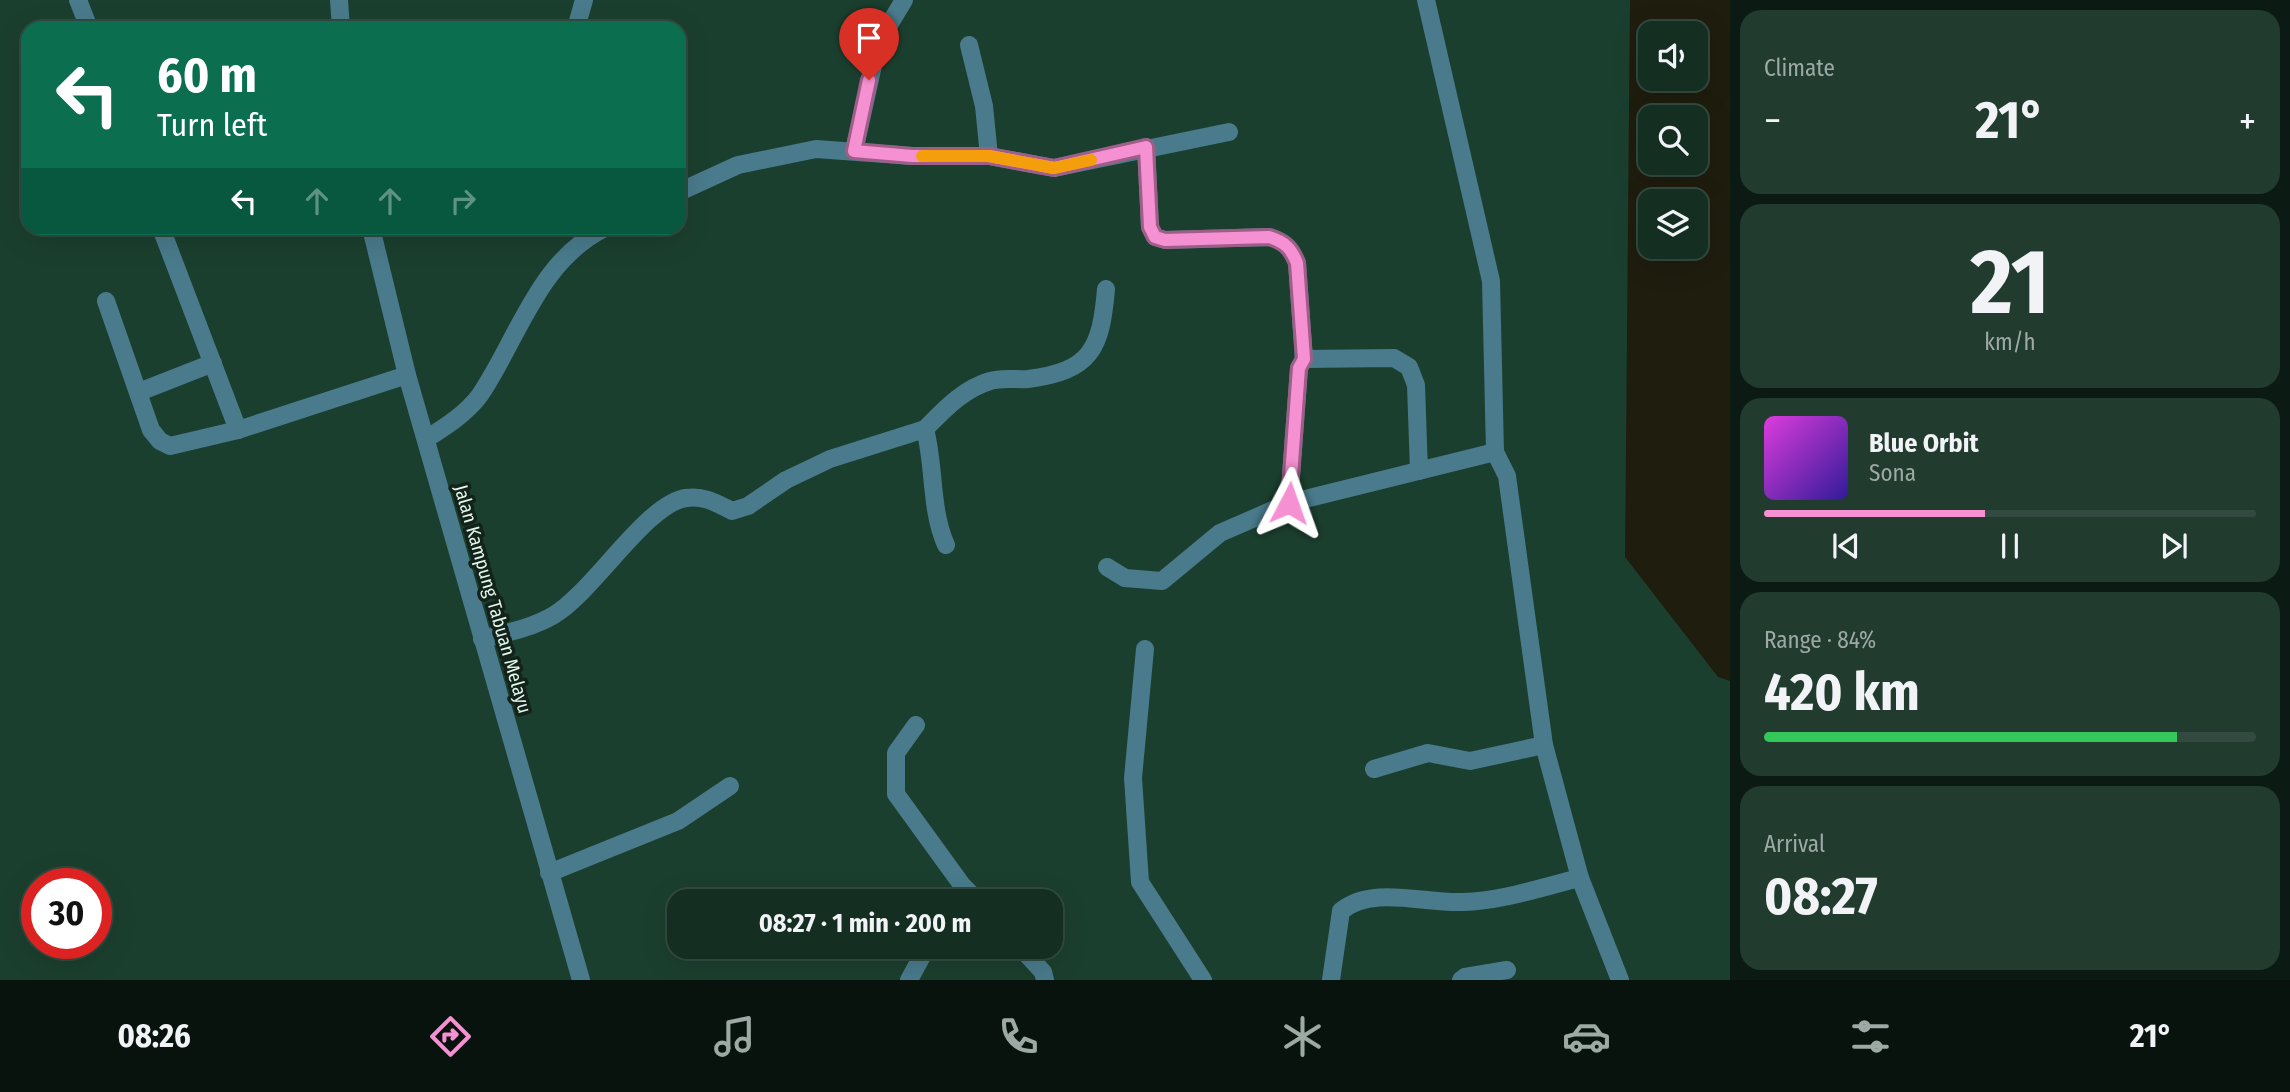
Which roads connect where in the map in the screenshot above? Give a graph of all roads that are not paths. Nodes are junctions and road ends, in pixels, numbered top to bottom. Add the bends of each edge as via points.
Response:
1 (78, 0) edge
2 (339, 0) edge
3 (584, 0) edge
4 (904, 0) edge
5 (1426, 0) edge
6 (86, 21) edge
7 (340, 21) edge
8 (578, 21) edge
9 (969, 45) dead end
10 (1228, 132) dead end
11 (1146, 147) junction
12 (854, 151) junction
13 (989, 156) junction
14 (686, 189) edge
15 (164, 235) edge
16 (374, 235) edge
17 (595, 235) edge
18 (1106, 289) dead end
19 (106, 301) dead end
20 (1304, 359) junction
21 (213, 363) junction
22 (407, 375) junction
23 (139, 392) junction
24 (925, 429) junction
25 (238, 430) junction
26 (426, 439) junction
27 (1495, 452) junction
28 (1419, 471) junction
29 (1289, 503) junction
30 (946, 545) dead end
31 (1107, 568) dead end
32 (482, 639) junction
33 (1145, 649) dead end
34 (916, 724) dead end
35 (1544, 745) junction
36 (1374, 769) dead end
37 (730, 786) dead end
38 (549, 873) junction
39 (1580, 878) junction
40 (955, 889) edge
41 (920, 959) edge
42 (1031, 959) edge
43 (1507, 970) dead end
44 (581, 980) edge
45 (909, 980) edge
46 (1045, 980) edge
47 (1203, 980) edge
48 (1331, 980) edge
49 (1461, 980) edge
50 (1620, 980) edge

1 - 6 street
2 - 7 street
3 - 8 street
4 - 12 street via 878,43
5 - 27 street via 1491,281
9 - 13 street via 984,106
10 - 11 street
11 - 13 street via 1054,168
11 - 20 street via 1150,227 1155,237 1269,237 1292,250 1297,263
12 - 13 street
12 - 14 street via 816,149 738,165
15 - 21 street
16 - 22 street, Jalan Kampung Tabuan Melayu
17 - 26 street via 557,263 479,396 452,423
18 - 24 street via 1098,337 1083,363 1053,375 991,380 956,398
19 - 23 street
20 - 28 street via 1394,358 1409,367 1416,385
20 - 29 street via 1299,368
21 - 23 street
21 - 25 street
22 - 25 street
22 - 26 street, Jalan Kampung Tabuan Melayu
23 - 25 street via 151,430 170,446
24 - 30 street via 939,530
24 - 32 street via 830,459 732,511 706,498 684,498 662,509 587,589 554,615
26 - 32 street, Jalan Kampung Tabuan Melayu
27 - 28 street
27 - 35 street via 1507,476
28 - 29 street
29 - 31 street via 1220,533 1162,580 1125,578
32 - 38 street, Jalan Kampung Tabuan Melayu
33 - 47 street via 1133,778 1140,882
34 - 40 street via 896,753 896,794
35 - 36 street via 1470,761 1428,753
35 - 39 street
37 - 38 street via 678,821
38 - 44 street, Jalan Kampung Tabuan Melayu
39 - 48 street via 1464,902 1353,901 1341,911
39 - 50 street
41 - 45 street
42 - 46 street
43 - 49 street

